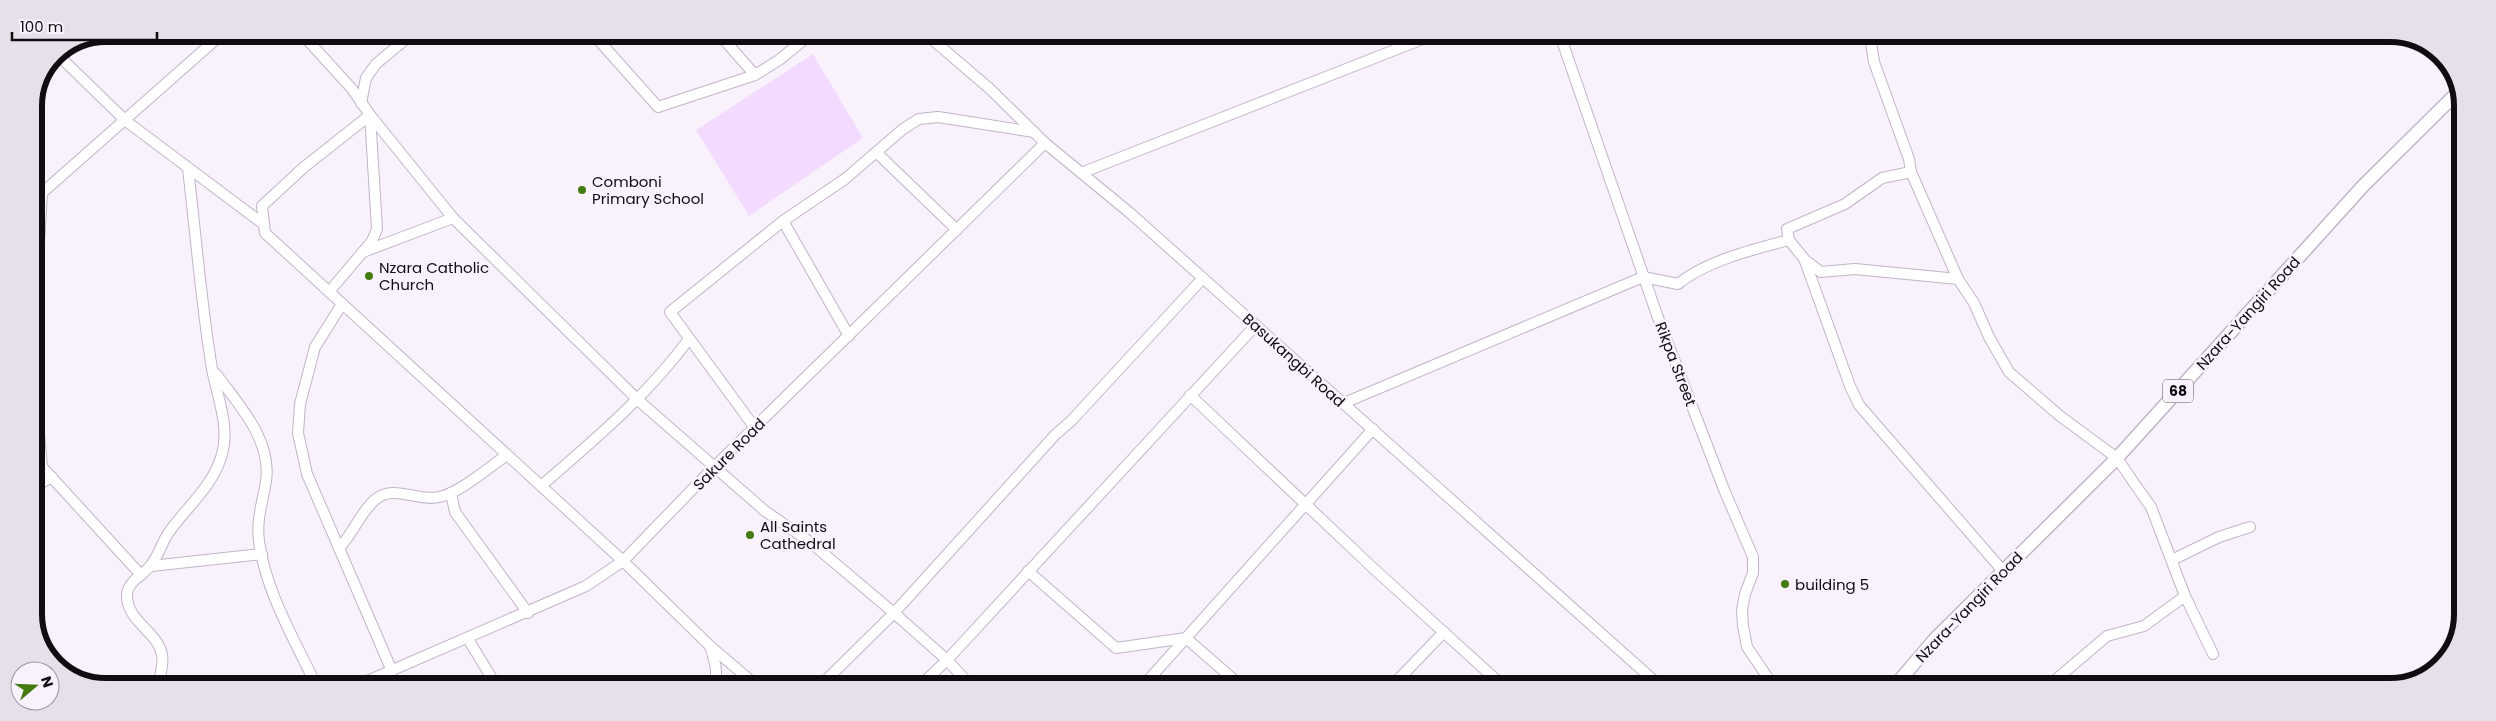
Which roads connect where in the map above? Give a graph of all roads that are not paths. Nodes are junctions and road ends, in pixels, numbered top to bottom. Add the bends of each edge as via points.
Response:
1 (213, 42) edge
2 (309, 42) edge
3 (402, 42) edge
4 (601, 42) edge
5 (726, 42) edge
6 (801, 42) edge
7 (936, 42) edge
8 (1415, 42) edge
9 (1562, 42) edge
10 (1871, 42) edge
11 (63, 60) edge
12 (755, 75) junction
13 (2452, 98) edge
14 (361, 103) junction
15 (370, 115) junction
16 (126, 121) junction
17 (1034, 132) junction
18 (1045, 143) junction
19 (877, 153) junction
20 (188, 169) junction
21 (1911, 172) junction
22 (1081, 173) junction
23 (43, 193) edge
24 (453, 218) junction
25 (783, 221) junction
26 (262, 223) junction
27 (956, 230) junction
28 (1789, 240) junction
29 (361, 253) junction
30 (1805, 260) junction
31 (1643, 277) junction
32 (1203, 278) junction
33 (1958, 279) junction
34 (329, 292) junction
35 (342, 304) junction
36 (1256, 325) junction
37 (849, 336) junction
38 (689, 339) junction
39 (212, 369) junction
40 (1190, 395) junction
41 (638, 400) junction
42 (1344, 404) junction
43 (754, 428) junction
44 (1373, 429) junction
45 (507, 455) junction
46 (2117, 458) junction
47 (714, 467) junction
48 (43, 468) edge
49 (52, 477) junction
50 (43, 482) edge
51 (541, 486) junction
52 (451, 493) junction
53 (1306, 505) junction
54 (2250, 527) dead end
55 (340, 548) junction
56 (262, 554) junction
57 (2172, 560) junction
58 (623, 561) junction
59 (151, 566) junction
60 (1028, 571) junction
61 (2003, 571) junction
62 (141, 574) junction
63 (2185, 596) junction
64 (528, 613) junction
65 (894, 613) junction
66 (1444, 632) junction
67 (1186, 638) junction
68 (468, 639) junction
69 (710, 645) junction
70 (2213, 654) dead end
71 (948, 660) junction
72 (392, 671) junction
73 (159, 678) edge
74 (313, 678) edge
75 (375, 678) edge
76 (492, 678) edge
77 (716, 678) edge
78 (748, 678) edge
79 (828, 678) edge
80 (929, 678) edge
81 (964, 678) edge
82 (1150, 678) edge
83 (1232, 678) edge
84 (1400, 678) edge
85 (1494, 678) edge
86 (1651, 678) edge
87 (1768, 678) edge
88 (1902, 678) edge
89 (2058, 678) edge

1 - 16 street
2 - 14 street
3 - 14 street via 376,64 366,78
4 - 12 street via 658,107
5 - 12 street
6 - 12 street
7 - 17 street, Basukangbi Road
8 - 22 street
9 - 31 street, Rikpa Street
10 - 21 street via 1874,62 1909,158
11 - 16 street
13 - 46 main road, Nzara-Yangiri Road / 68 via 2363,186
14 - 15 street
15 - 24 street
15 - 26 street via 262,206
15 - 29 street via 377,229
16 - 20 street
16 - 23 street
17 - 18 street, Basukangbi Road
17 - 19 street via 938,117 919,119
18 - 22 street, Basukangbi Road
18 - 27 street, Sakure Road
19 - 25 street via 845,180
19 - 27 street
20 - 26 street
20 - 39 street
21 - 28 street via 1882,178 1845,204 1786,229
21 - 33 street
22 - 32 street, Basukangbi Road
24 - 29 street
24 - 41 street
25 - 37 street
25 - 38 street via 670,312
26 - 34 street via 265,233
27 - 37 street, Sakure Road
28 - 30 street
28 - 31 street via 1752,250 1690,274 1678,284
29 - 34 street
30 - 33 street via 1821,272 1855,269
30 - 61 street via 1859,405
31 - 42 street
31 - 87 street, Rikpa Street via 1725,492 1754,557 1742,610 1746,648
32 - 36 street, Basukangbi Road
32 - 65 street
33 - 46 street via 2009,372 2060,416
34 - 35 street
35 - 45 street
35 - 55 street via 315,347 300,404 298,433 307,474
36 - 40 street
36 - 42 street, Basukangbi Road
37 - 43 street, Sakure Road
38 - 41 street
38 - 43 street
39 - 56 street via 248,417 262,444 267,463 258,516
39 - 59 street via 224,418 223,452 219,465 168,533
40 - 53 street
40 - 60 street
41 - 47 street
41 - 51 street
42 - 44 street, Basukangbi Road
43 - 47 street, Sakure Road
44 - 53 street
44 - 86 street, Basukangbi Road
45 - 51 street
45 - 52 street
46 - 57 street via 2150,508
46 - 61 main road, Nzara-Yangiri Road / 68
47 - 58 street, Sakure Road
47 - 65 street
48 - 49 street
49 - 50 street
49 - 62 street
51 - 58 street
52 - 55 street via 439,498 420,498 400,492 377,498
52 - 64 street via 455,512
53 - 66 street
53 - 67 street
54 - 57 street via 2219,537
55 - 72 street
56 - 59 street
56 - 74 street via 274,594
57 - 63 street
58 - 64 street, Sakure Road via 586,586
58 - 69 street
59 - 62 street
60 - 67 street via 1116,648
60 - 71 street
61 - 88 main road, Nzara-Yangiri Road / 68 via 1934,639
62 - 73 street via 127,592 130,608 138,623 157,642 162,655
63 - 70 street
63 - 89 street via 2144,626 2107,636
64 - 68 street, Sakure Road
65 - 71 street
65 - 79 street
66 - 84 street
66 - 85 street
67 - 82 street
67 - 83 street
68 - 72 street, Sakure Road
68 - 76 street
69 - 77 street
69 - 78 street
71 - 80 street
71 - 81 street
72 - 75 street, Sakure Road

